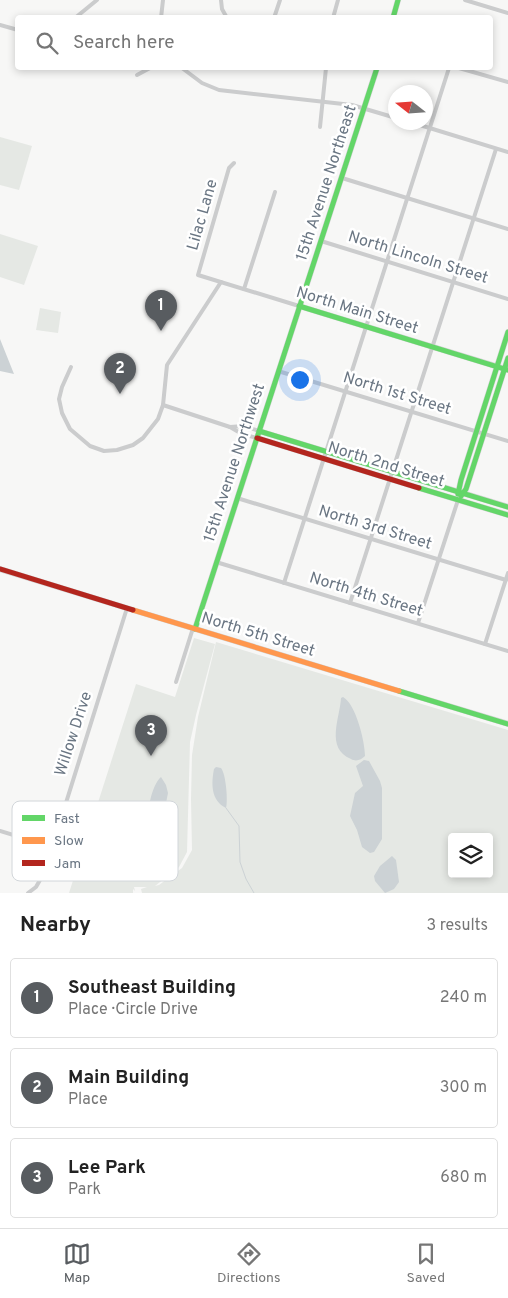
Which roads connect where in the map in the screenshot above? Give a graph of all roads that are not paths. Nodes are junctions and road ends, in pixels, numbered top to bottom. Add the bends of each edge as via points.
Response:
1 (96, 0) edge
2 (163, 0) edge
3 (222, 0) edge
4 (280, 0) edge
5 (338, 0) edge
6 (398, 0) edge
7 (465, 0) edge
8 (508, 13) edge
9 (78, 15) edge
10 (161, 15) edge
11 (225, 15) edge
12 (275, 15) edge
13 (334, 15) edge
14 (394, 15) edge
15 (0, 25) edge
16 (15, 29) edge
17 (146, 70) edge
18 (184, 70) edge
19 (326, 70) edge
20 (376, 70) edge
21 (448, 70) edge
22 (467, 70) edge
23 (137, 75) dead end
24 (508, 82) edge
25 (323, 101) junction
26 (364, 108) junction
27 (388, 116) edge
28 (433, 116) edge
29 (320, 127) dead end
30 (433, 129) edge
31 (428, 130) edge
32 (496, 149) junction
33 (508, 152) edge
34 (234, 163) dead end
35 (342, 178) junction
36 (276, 192) dead end
37 (407, 198) junction
38 (474, 218) junction
39 (508, 229) edge
40 (321, 241) junction
41 (387, 262) junction
42 (198, 275) joint
43 (221, 282) junction
44 (453, 282) junction
45 (244, 289) junction
46 (508, 299) edge
47 (299, 306) junction
48 (366, 326) junction
49 (508, 332) edge
50 (432, 347) junction
51 (508, 358) edge
52 (71, 367) dead end
53 (497, 367) junction
54 (506, 369) edge
55 (278, 371) junction
56 (345, 391) junction
57 (163, 405) junction
58 (411, 412) junction
59 (230, 427) junction
60 (259, 431) junction
61 (476, 432) junction
62 (484, 434) junction
63 (257, 438) junction
64 (508, 441) edge
65 (326, 452) junction
66 (324, 459) junction
67 (392, 472) junction
68 (389, 479) junction
69 (461, 493) junction
70 (237, 498) junction
71 (458, 500) junction
72 (508, 507) edge
73 (508, 515) edge
74 (304, 519) junction
75 (370, 539) junction
76 (439, 560) junction
77 (216, 562) junction
78 (0, 569) edge
79 (508, 573) edge
80 (506, 580) junction
81 (284, 583) junction
82 (350, 603) junction
83 (127, 608) junction
84 (418, 623) junction
85 (194, 628) junction
86 (485, 644) junction
87 (508, 650) edge
88 (176, 682) dead end
89 (508, 724) edge
90 (66, 801) edge
91 (0, 831) edge
92 (12, 835) edge
93 (40, 881) edge
94 (28, 893) edge

1 - 9 street
2 - 10 street
3 - 11 street
4 - 12 street
5 - 13 street
6 - 14 street
7 - 8 street
15 - 16 street
17 - 23 street
18 - 25 street via 202,84 219,90
19 - 25 street
20 - 26 street, 15th Avenue Northeast
21 - 28 street
22 - 24 street
25 - 26 street
25 - 29 street
26 - 27 street
26 - 35 street, 15th Avenue Northeast
30 - 32 street
31 - 37 street
32 - 33 street
32 - 38 street
34 - 42 street, Lilac Lane via 227,175
35 - 37 street
35 - 40 street, 15th Avenue Northeast
36 - 45 street
37 - 38 street
37 - 41 street
38 - 39 street
38 - 44 street
40 - 41 street, North Lincoln Street
40 - 47 street, 15th Avenue Northeast
41 - 44 street, North Lincoln Street
41 - 48 street
42 - 43 street, North Main Street
43 - 45 street, North Main Street
43 - 57 street via 167,365
44 - 46 street, North Lincoln Street
44 - 50 street
45 - 47 street, North Main Street
47 - 48 street, North Main Street
47 - 55 street, 15th Avenue Northwest
48 - 50 street, North Main Street
48 - 56 street
49 - 53 street
50 - 53 street, North Main Street
50 - 58 street
51 - 54 street
52 - 57 street via 60,392 62,413 70,429 97,449 117,450 138,442 152,429
53 - 54 street, North Main Street
53 - 61 street
54 - 62 street
55 - 56 street, North 1st Street
55 - 60 street, 15th Avenue Northwest
56 - 58 street, North 1st Street
56 - 65 street
57 - 59 street
58 - 61 street, North 1st Street
58 - 67 street
59 - 60 street via 244,426
59 - 63 street
60 - 63 street, 15th Avenue Northwest
60 - 65 street, North 2nd Street
61 - 62 street, North 1st Street
61 - 69 street
62 - 64 street, North 1st Street
62 - 69 street
63 - 66 street, North 2nd Street
63 - 70 street, 15th Avenue Northwest
65 - 66 street
65 - 67 street, North 2nd Street
66 - 68 street, North 2nd Street
66 - 74 street
67 - 68 street
67 - 69 street, North 2nd Street
68 - 71 street, North 2nd Street
68 - 75 street
69 - 71 street
69 - 72 street, North 2nd Street
70 - 74 street, North 3rd Street
70 - 77 street, 15th Avenue Northwest
71 - 73 street, North 2nd Street
71 - 76 street
74 - 75 street, North 3rd Street
74 - 81 street
75 - 76 street, North 3rd Street
75 - 82 street
76 - 80 street, North 3rd Street
76 - 84 street
77 - 81 street, North 4th Street
77 - 85 street, 15th Avenue Northwest
78 - 83 street, North 5th Street
79 - 80 street
80 - 86 street
81 - 82 street, North 4th Street
82 - 84 street, North 4th Street
83 - 85 street, North 5th Street
83 - 90 street, Willow Drive
84 - 86 street, North 4th Street
85 - 88 street, 15th Avenue Northwest
85 - 89 street, North 5th Street
86 - 87 street, North 4th Street
91 - 92 street
93 - 94 street, Willow Drive

